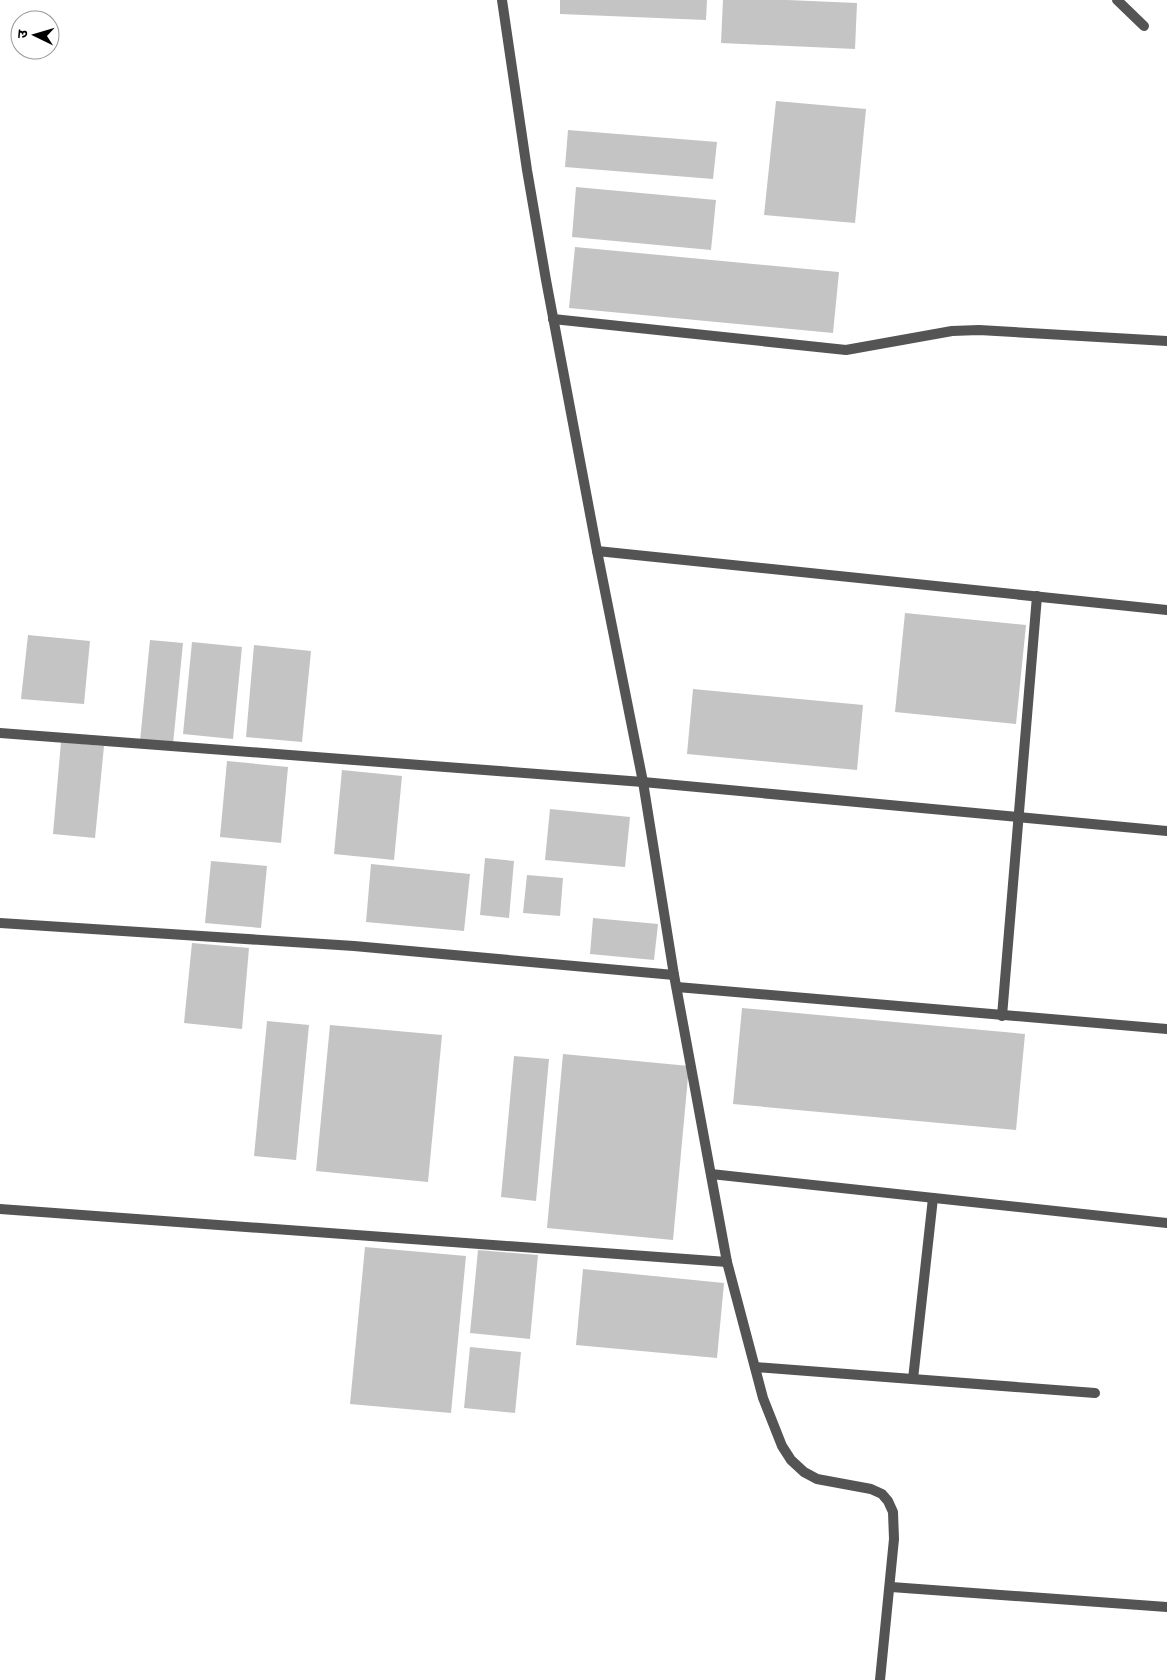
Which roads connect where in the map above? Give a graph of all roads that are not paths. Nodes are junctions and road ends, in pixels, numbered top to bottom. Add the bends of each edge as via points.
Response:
1 (502, 0) edge
2 (1117, 0) edge
3 (1144, 26) dead end
4 (554, 319) junction
5 (1167, 341) edge
6 (597, 551) junction
7 (1037, 596) junction
8 (1167, 610) edge
9 (0, 733) edge
10 (643, 782) junction
11 (1020, 817) junction
12 (1167, 831) edge
13 (0, 923) edge
14 (674, 975) junction
15 (677, 987) junction
16 (1002, 1016) junction
17 (1167, 1030) edge
18 (711, 1174) junction
19 (933, 1198) junction
20 (0, 1209) edge
21 (1167, 1223) edge
22 (727, 1262) junction
23 (755, 1366) junction
24 (912, 1379) junction
25 (1095, 1393) dead end
26 (891, 1587) junction
27 (1167, 1607) edge
28 (880, 1680) edge

1 - 4 street via 527,170
2 - 3 street
4 - 5 street via 846,350 952,331 979,330
4 - 6 street
6 - 7 street
6 - 10 street
7 - 8 street
7 - 11 street
9 - 10 street
10 - 11 street
10 - 14 street
11 - 12 street
11 - 16 street
13 - 14 street via 354,946
14 - 15 street
15 - 16 street
15 - 18 street
16 - 17 street
18 - 19 street
18 - 22 street
19 - 21 street
19 - 24 street
20 - 22 street
22 - 23 street
23 - 24 street
23 - 26 street via 773,1425 791,1460 817,1479 871,1489 882,1494 888,1502 894,1522
24 - 25 street
26 - 27 street
26 - 28 street

